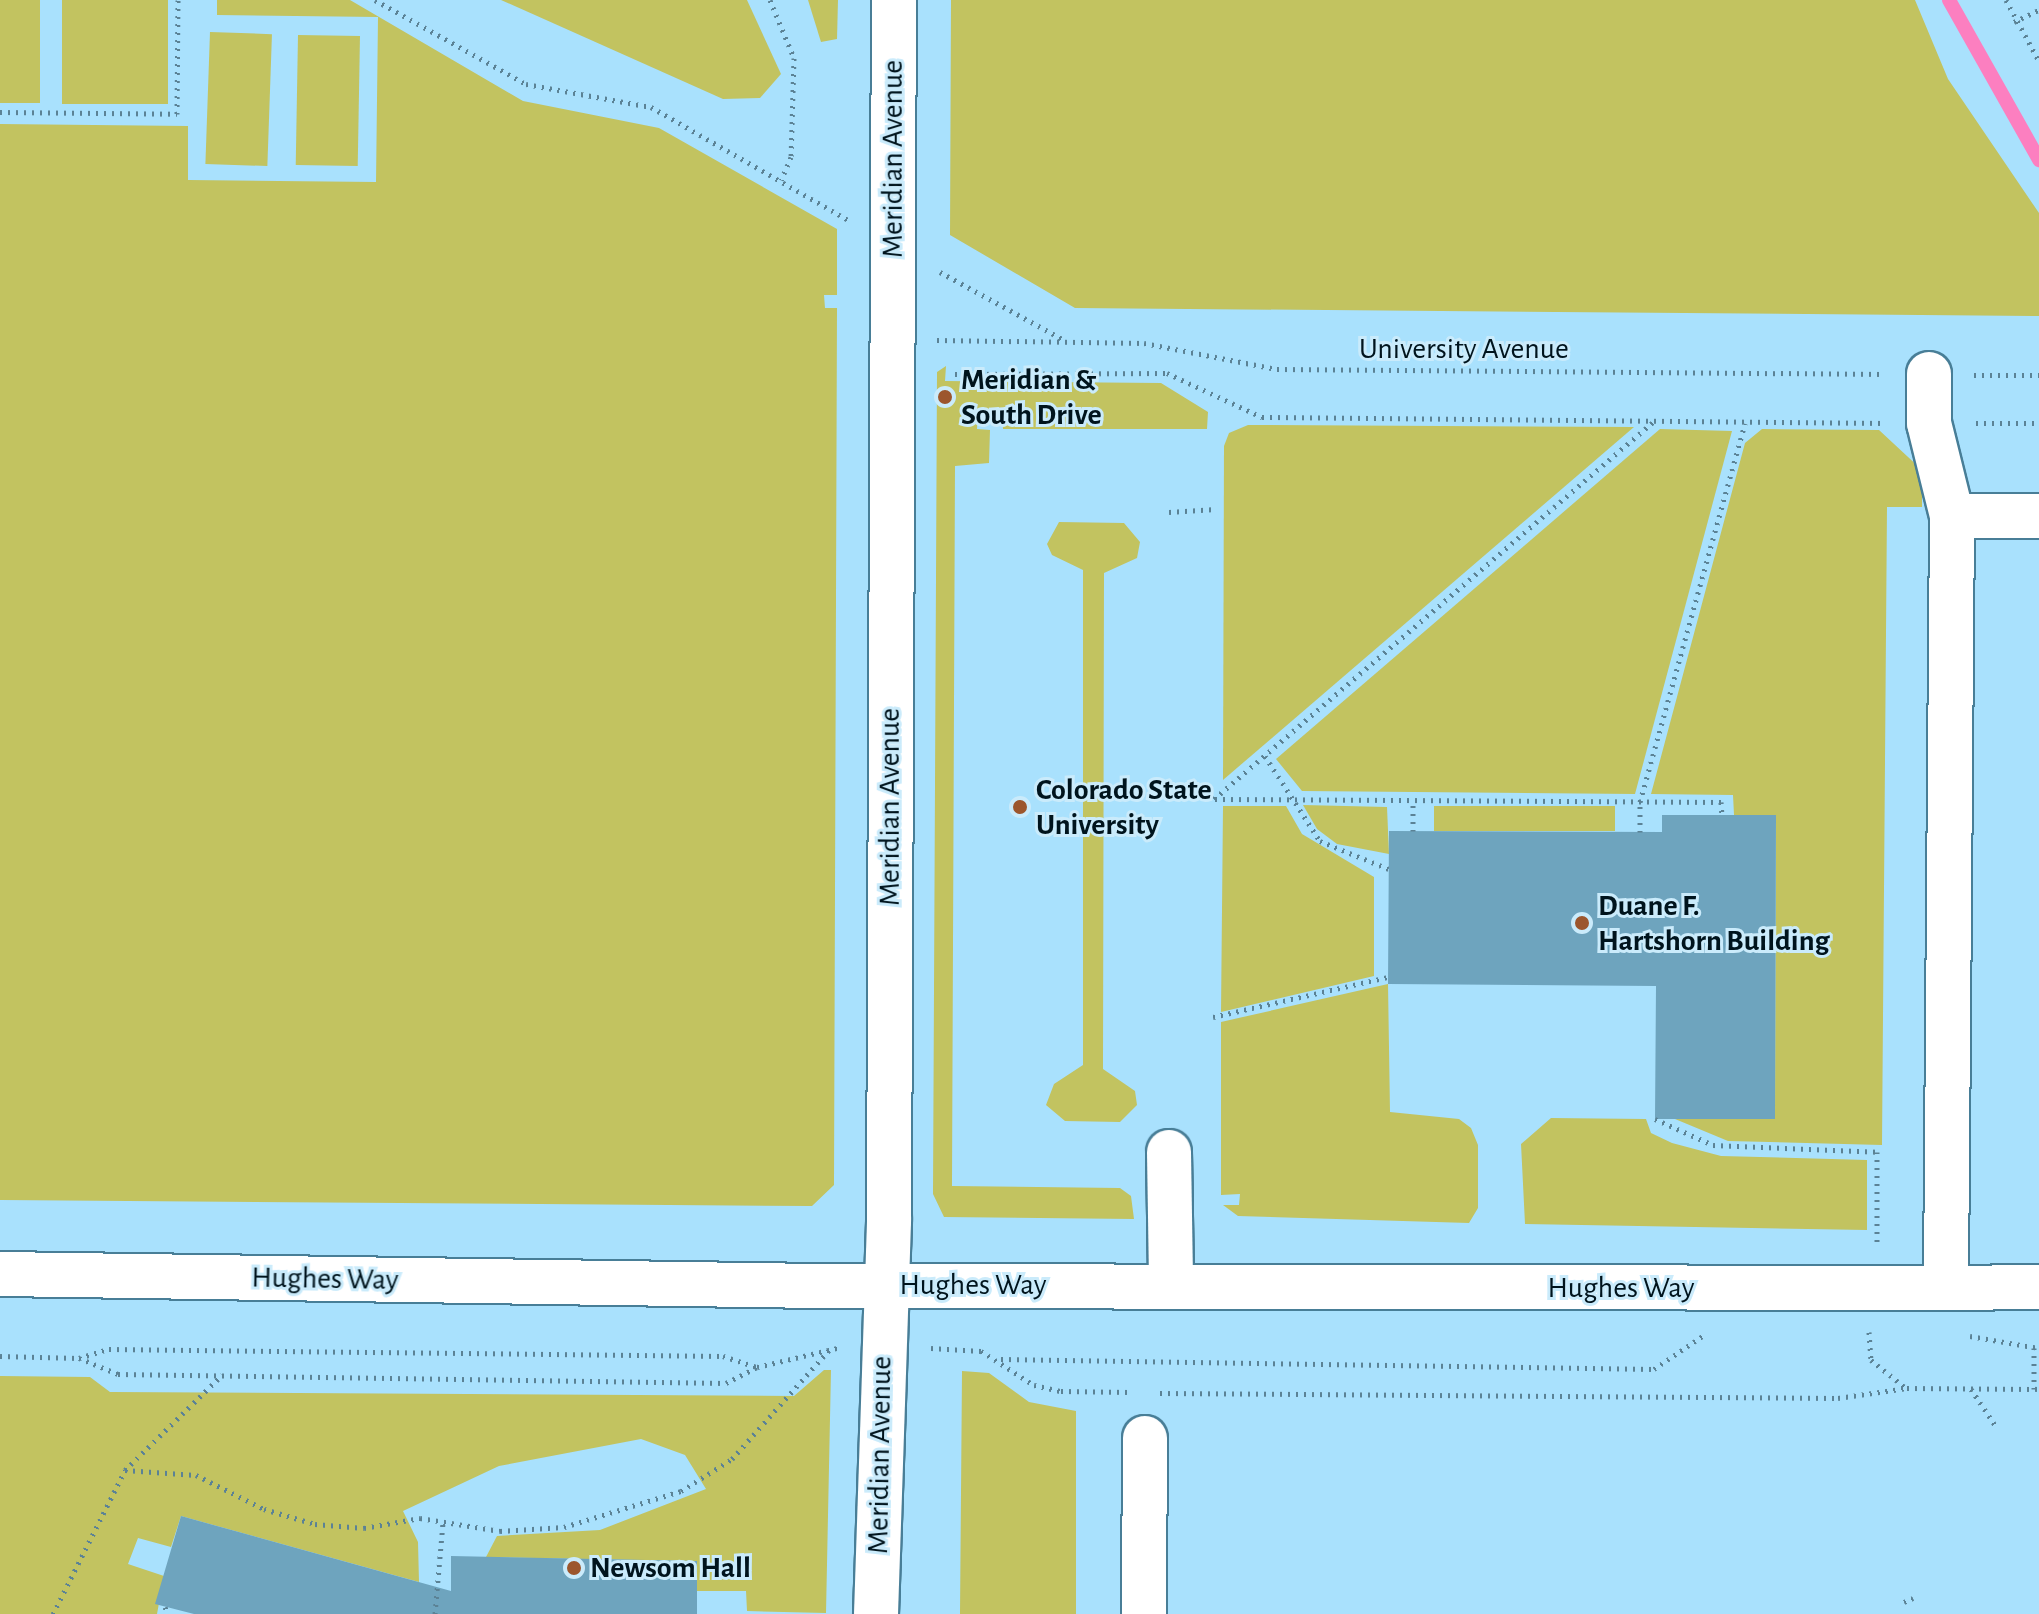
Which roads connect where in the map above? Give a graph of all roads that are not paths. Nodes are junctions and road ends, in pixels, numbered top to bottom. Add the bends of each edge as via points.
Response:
1 (894, 0) edge
2 (1929, 374) road end
3 (1952, 516) junction
4 (2039, 516) edge
5 (1169, 1152) dead end
6 (0, 1274) edge
7 (886, 1285) junction
8 (1171, 1285) junction
9 (2039, 1287) edge
10 (1946, 1288) junction
11 (1145, 1438) dead end
12 (876, 1614) edge
13 (1144, 1614) edge

1 - 7 street, Meridian Avenue
2 - 3 street via 1929,423
3 - 4 street
3 - 10 street
5 - 8 street
6 - 7 street, Hughes Way
7 - 8 street, Hughes Way
7 - 12 street, Meridian Avenue
8 - 10 street, Hughes Way
9 - 10 street, Hughes Way
11 - 13 street

